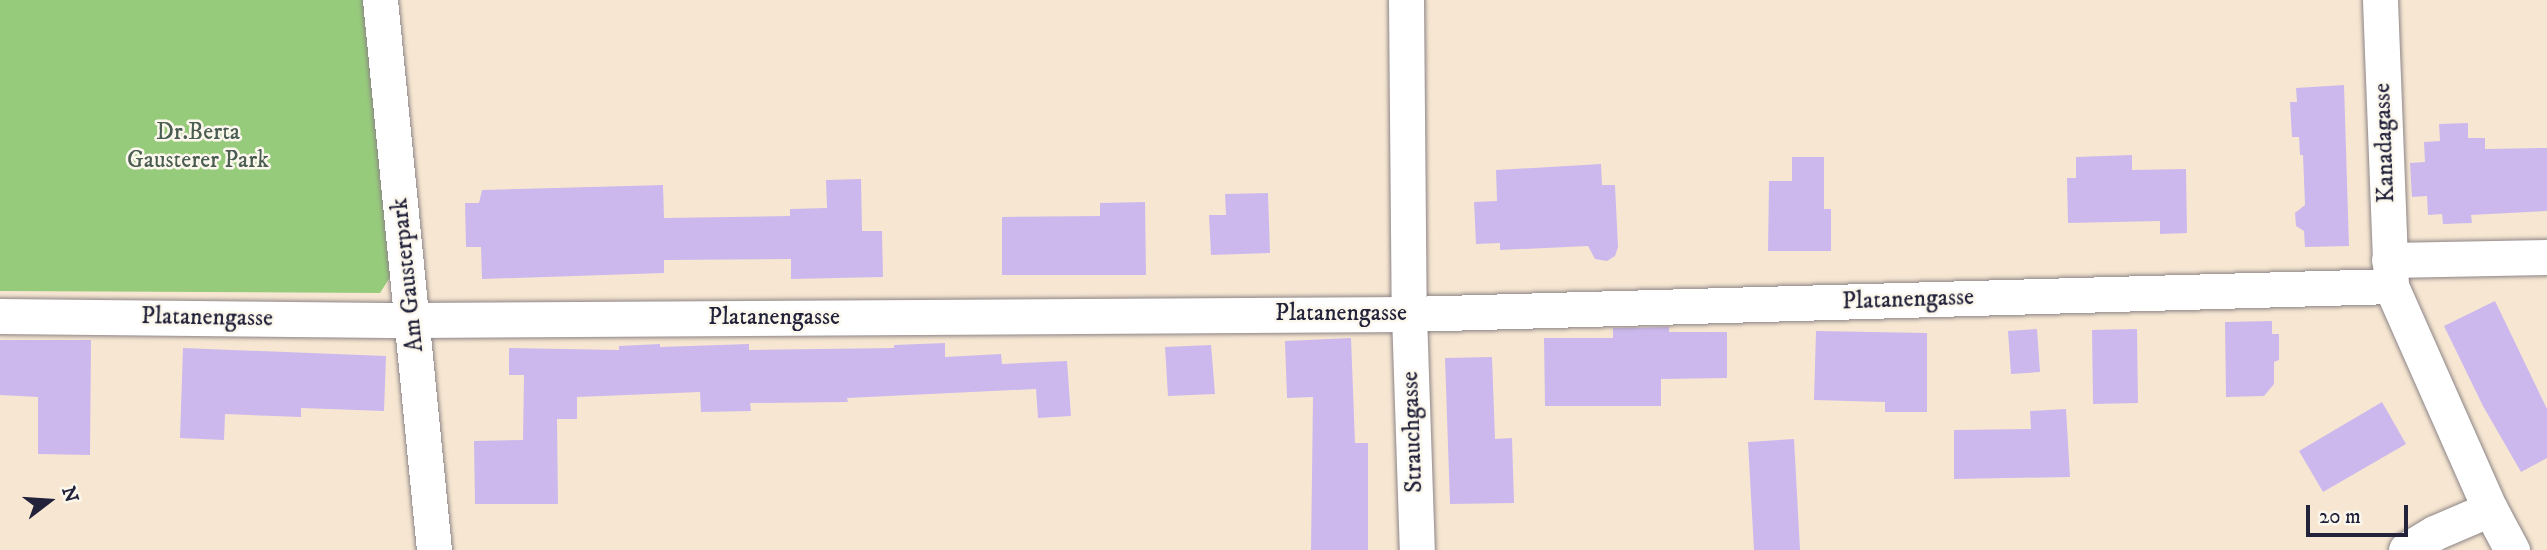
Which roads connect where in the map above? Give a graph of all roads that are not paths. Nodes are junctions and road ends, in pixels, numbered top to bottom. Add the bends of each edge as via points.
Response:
1 (380, 0) edge
2 (1406, 0) edge
3 (2381, 0) edge
4 (2547, 257) edge
5 (2390, 273) junction
6 (1409, 314) junction
7 (0, 316) edge
8 (413, 320) junction
9 (2490, 509) junction
10 (434, 550) edge
11 (1417, 550) edge
12 (2406, 550) edge
13 (2512, 550) edge

1 - 8 street, Am Gausterpark
2 - 6 street, Strauchgasse
3 - 5 street, Kanadagasse
4 - 5 street, Platanengasse
5 - 6 street, Platanengasse
5 - 9 street
6 - 8 street, Platanengasse
6 - 11 street, Strauchgasse
7 - 8 street, Platanengasse
8 - 10 street, Am Gausterpark
9 - 12 street
9 - 13 street

